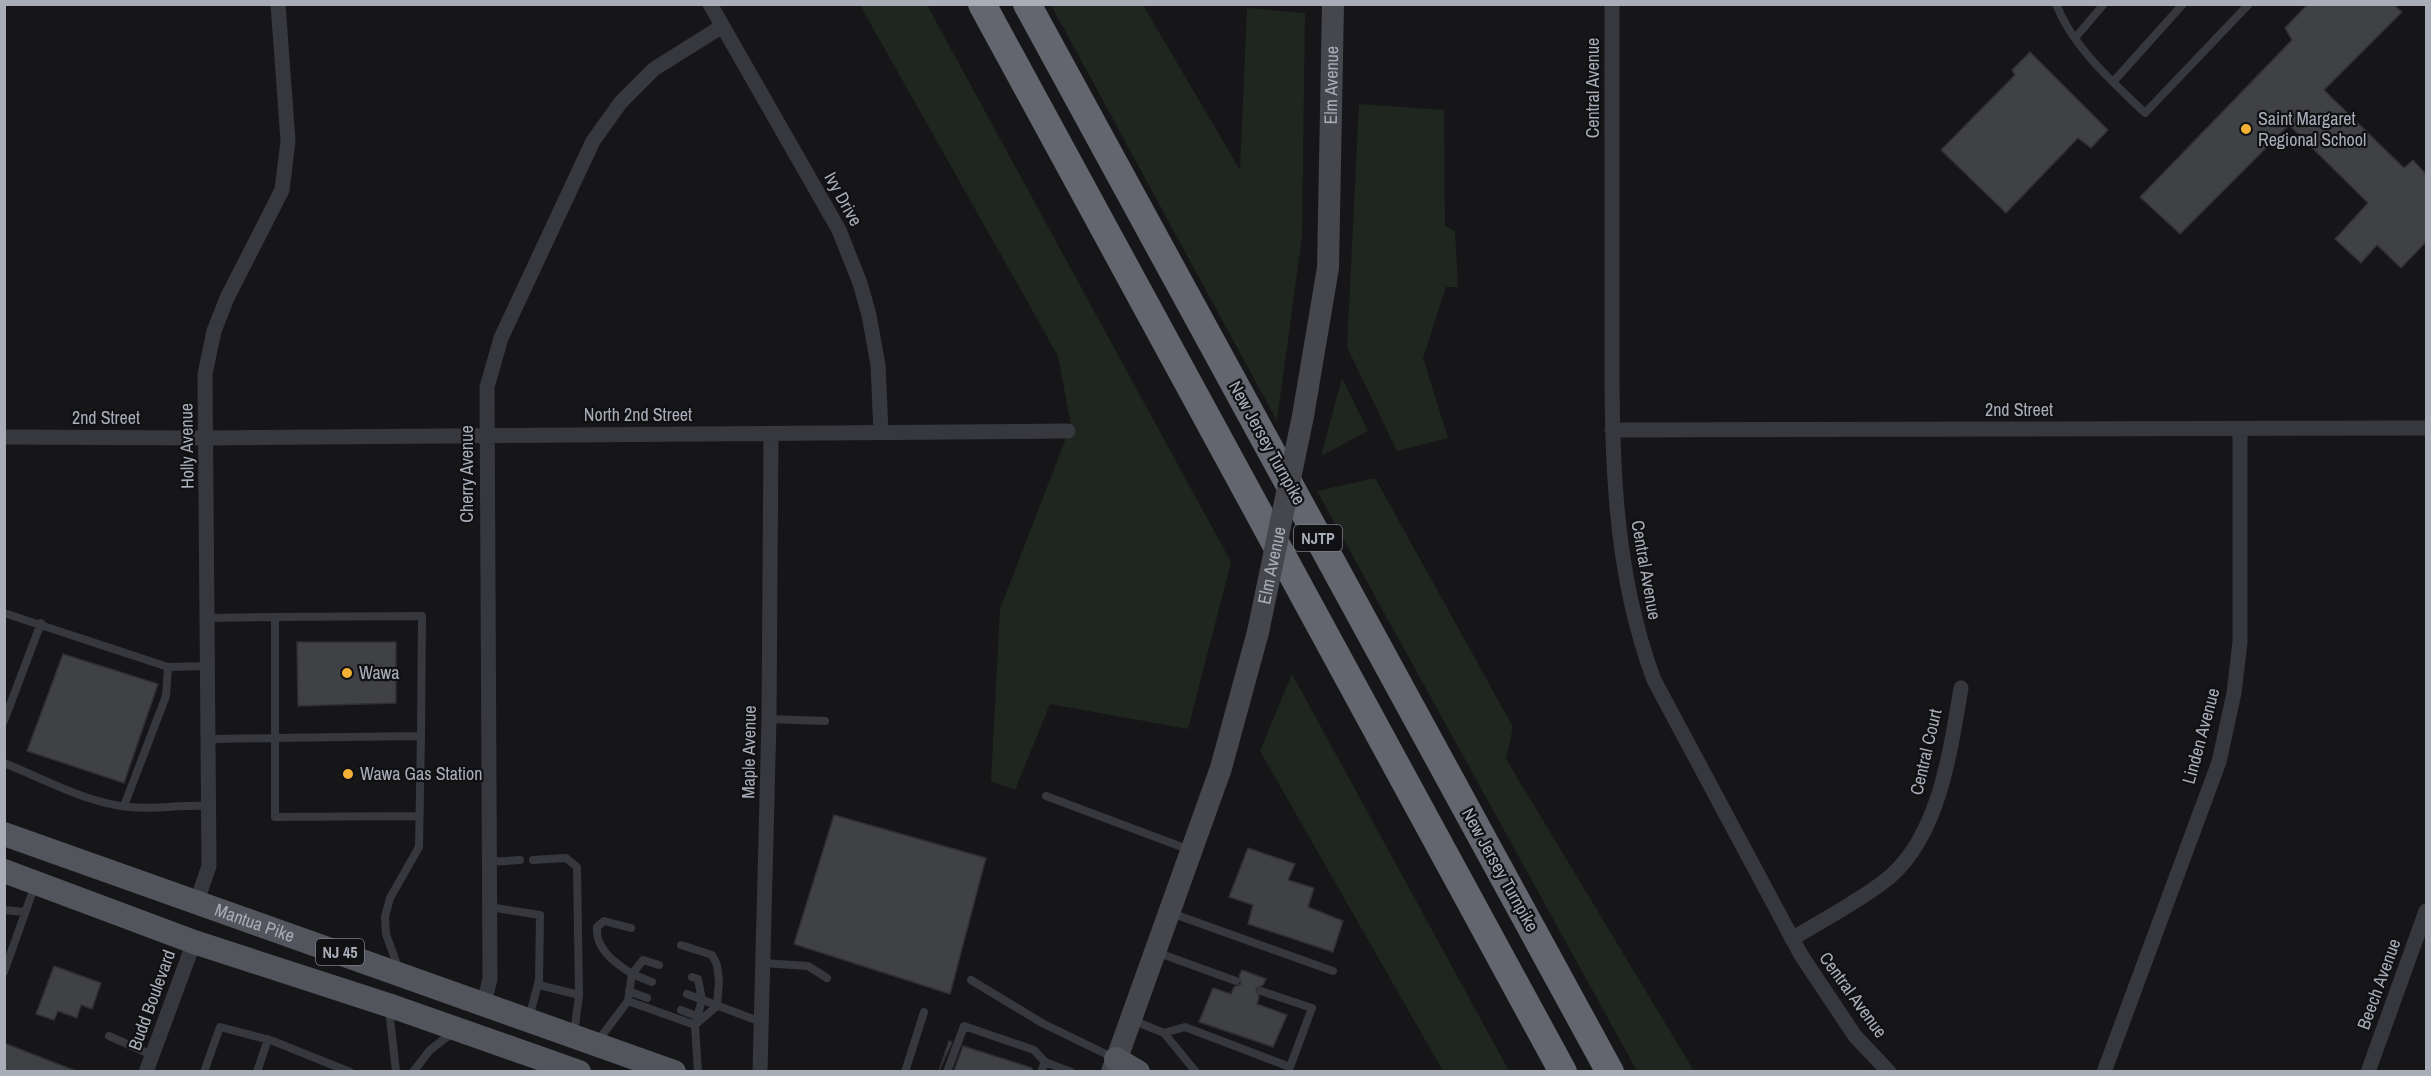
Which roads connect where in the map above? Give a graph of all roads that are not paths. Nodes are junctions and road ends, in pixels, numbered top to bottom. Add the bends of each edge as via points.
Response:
1 (278, 4) edge
2 (710, 4) edge
3 (982, 4) edge
4 (1027, 4) edge
5 (1333, 4) edge
6 (1612, 4) edge
7 (2056, 4) edge
8 (2104, 4) edge
9 (2183, 4) edge
10 (2246, 5) edge
11 (722, 27) junction
12 (2074, 38) junction
13 (2113, 82) junction
14 (2427, 428) edge
15 (2240, 429) junction
16 (1612, 430) junction
17 (1068, 431) dead end
18 (881, 433) junction
19 (485, 434) junction
20 (771, 434) junction
21 (4, 437) edge
22 (207, 438) junction
23 (4, 613) edge
24 (275, 617) junction
25 (208, 618) junction
26 (41, 623) junction
27 (208, 666) junction
28 (168, 667) junction
29 (1961, 688) dead end
30 (769, 719) junction
31 (4, 721) edge
32 (825, 721) dead end
33 (421, 736) junction
34 (275, 738) junction
35 (208, 739) junction
36 (4, 763) edge
37 (1046, 796) dead end
38 (209, 806) junction
39 (128, 807) junction
40 (418, 816) junction
41 (4, 834) edge
42 (1191, 850) junction
43 (520, 860) dead end
44 (533, 860) dead end
45 (489, 862) junction
46 (4, 872) edge
47 (36, 883) junction
48 (197, 901) junction
49 (489, 907) junction
50 (4, 910) edge
51 (2427, 911) edge
52 (25, 912) junction
53 (1169, 912) junction
54 (631, 928) dead end
55 (1792, 939) junction
56 (194, 942) junction
57 (681, 945) dead end
58 (8, 951) edge
59 (1155, 952) junction
60 (763, 963) junction
61 (658, 965) dead end
62 (1333, 971) dead end
63 (4, 972) edge
64 (401, 974) junction
65 (632, 974) junction
66 (692, 977) dead end
67 (827, 978) dead end
68 (971, 980) dead end
69 (1236, 981) dead end
70 (652, 982) dead end
71 (539, 985) junction
72 (629, 991) junction
73 (1261, 991) dead end
74 (687, 994) dead end
75 (579, 995) junction
76 (647, 998) dead end
77 (702, 1000) junction
78 (628, 1001) junction
79 (484, 1003) junction
80 (388, 1005) junction
81 (717, 1006) junction
82 (681, 1010) dead end
83 (924, 1012) dead end
84 (697, 1016) junction
85 (529, 1020) junction
86 (1131, 1020) junction
87 (761, 1022) junction
88 (695, 1025) junction
89 (458, 1029) junction
90 (1164, 1033) junction
91 (574, 1035) junction
92 (109, 1036) dead end
93 (268, 1039) junction
94 (596, 1044) junction
95 (152, 1055) junction
96 (1045, 1062) junction
97 (1114, 1065) edge
98 (1289, 1069) edge
99 (146, 1071) edge
100 (204, 1071) edge
101 (257, 1071) edge
102 (350, 1071) edge
103 (396, 1071) edge
104 (413, 1071) edge
105 (579, 1071) edge
106 (674, 1071) edge
107 (698, 1071) edge
108 (760, 1071) edge
109 (905, 1071) edge
110 (947, 1071) edge
111 (1041, 1071) edge
112 (1071, 1071) edge
113 (1138, 1071) edge
114 (1196, 1071) edge
115 (1563, 1071) edge
116 (1610, 1071) edge
117 (1890, 1071) edge
118 (2104, 1071) edge
119 (2368, 1071) edge

1 - 22 street, Holly Avenue via 288,141 282,190 214,331 205,374
2 - 11 street, Ivy Drive
3 - 115 highway, NJTP
4 - 116 highway, New Jersey Turnpike / NJTP
5 - 42 main road, Elm Avenue, bridge via 1328,268 1303,416 1258,632 1221,768
6 - 16 street, Central Avenue
7 - 12 lane
8 - 12 lane
9 - 13 lane
10 - 13 lane via 2145,113
11 - 18 street, Ivy Drive via 839,230 860,283 878,365
11 - 19 street, Cherry Avenue via 654,69 621,102 593,141 501,338 487,387
12 - 13 lane
14 - 15 street, 2nd Street
15 - 16 street, 2nd Street
15 - 118 street, Linden Avenue via 2240,642 2234,693 2218,762
16 - 55 street, Central Avenue via 1619,545 1638,638 1654,680
17 - 18 street, North 2nd Street
18 - 20 street, North 2nd Street
19 - 20 street, North 2nd Street
19 - 22 street, North 2nd Street
19 - 45 street, Cherry Avenue
20 - 30 street, Maple Avenue
21 - 22 street, 2nd Street
22 - 25 street, Holly Avenue
23 - 26 lane
24 - 25 lane
24 - 33 lane via 422,616
24 - 34 lane
25 - 27 street, Holly Avenue
26 - 28 lane
26 - 31 lane
27 - 28 lane
27 - 35 street, Holly Avenue
28 - 39 lane via 166,696
29 - 55 street, Central Court via 1948,760 1932,813 1908,858 1883,883
30 - 32 lane
30 - 60 street, Maple Avenue
33 - 34 lane
33 - 40 lane
34 - 35 lane
34 - 40 lane via 275,817
35 - 38 street, Holly Avenue
36 - 39 lane via 104,803
37 - 42 lane
38 - 39 lane
38 - 48 street, Holly Avenue via 209,866
40 - 64 lane via 419,847 390,898 385,916
41 - 48 main road, Mantua Pike / NJ 45
42 - 53 main road, Elm Avenue
43 - 45 lane
44 - 75 lane via 566,858 577,867
45 - 49 street, Cherry Avenue
46 - 47 main road, Mantua Pike / NJ 45
47 - 52 lane
47 - 56 main road, Mantua Pike / NJ 45
48 - 64 main road, Mantua Pike / NJ 45
49 - 71 lane via 540,915
49 - 79 street, Cherry Avenue via 490,979
50 - 52 lane
51 - 119 street, Beech Avenue
52 - 58 lane
53 - 59 main road, Elm Avenue
53 - 62 lane
54 - 65 lane via 604,921 597,927 596,939 611,958
55 - 117 street, Central Avenue via 1855,1036
56 - 80 main road, Mantua Pike / NJ 45
56 - 95 street, Budd Boulevard
57 - 81 lane via 712,955 719,981
58 - 63 lane
59 - 69 lane
59 - 86 main road, Elm Avenue
60 - 67 lane via 808,966
60 - 87 street, Maple Avenue
61 - 65 lane via 643,960
64 - 79 main road, Mantua Pike / NJ 45
65 - 70 lane
65 - 72 lane
66 - 77 lane via 698,979
68 - 97 lane
71 - 75 lane
71 - 85 lane
72 - 76 lane
72 - 78 lane
73 - 98 lane via 1312,1008
74 - 77 lane
75 - 91 lane
77 - 81 lane
77 - 84 lane
78 - 88 lane
78 - 94 lane
79 - 85 main road, Mantua Pike / NJ 45
80 - 89 main road, Mantua Pike / NJ 45
80 - 103 lane
81 - 87 lane
81 - 88 lane
82 - 84 lane
83 - 109 lane
84 - 88 lane
85 - 91 main road, Mantua Pike / NJ 45
86 - 90 lane
86 - 97 main road, Elm Avenue
87 - 108 street, Maple Avenue
88 - 107 lane
89 - 104 lane via 430,1050
89 - 105 main road, Mantua Pike / NJ 45
90 - 98 lane via 1185,1026
90 - 114 lane
91 - 94 main road, Mantua Pike / NJ 45
92 - 95 lane
93 - 100 lane via 220,1027
93 - 101 lane
93 - 102 lane
94 - 106 main road, Mantua Pike / NJ 45
95 - 99 street, Budd Boulevard
96 - 110 lane via 1034,1050 964,1026
96 - 111 lane
96 - 112 lane
97 - 113 main road

